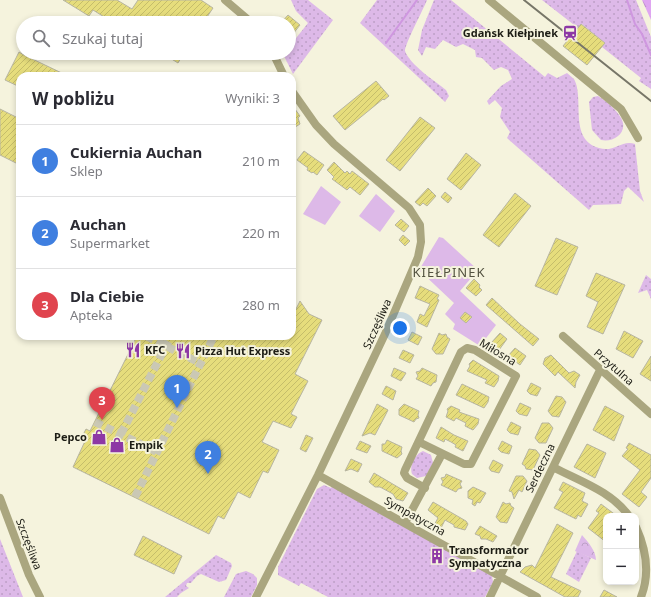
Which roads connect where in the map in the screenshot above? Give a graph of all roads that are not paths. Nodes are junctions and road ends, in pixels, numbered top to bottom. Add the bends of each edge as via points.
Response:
1 (225, 0) edge
2 (489, 0) edge
3 (244, 16) edge
4 (276, 60) edge
5 (282, 72) edge
6 (296, 97) edge
7 (637, 135) dead end
8 (563, 336) dead end
9 (600, 370) junction
10 (651, 414) edge
11 (419, 442) junction
12 (442, 454) junction
13 (553, 467) junction
14 (318, 475) junction
15 (425, 488) junction
16 (0, 498) edge
17 (627, 513) edge
18 (405, 523) junction
19 (639, 535) edge
20 (500, 576) junction
21 (40, 597) edge
22 (256, 597) edge
23 (490, 597) edge
24 (537, 597) edge
25 (641, 597) edge

1 - 3 street
2 - 7 street via 621,109
4 - 5 street
6 - 14 street, Szczęśliwa via 316,125 334,144 410,208 421,230 420,249 396,311
8 - 9 street, Przytulna
9 - 10 street, Przytulna
9 - 13 street, Serdeczna
11 - 12 street, Miłosna
11 - 12 street, Miłosna via 464,349 475,350 516,376 471,464 464,464
11 - 15 street, Miłosna via 404,473 407,478
12 - 15 street
13 - 17 street via 605,494
13 - 20 street, Serdeczna
14 - 18 street, Sympatyczna
14 - 22 street, Szczęśliwa
15 - 18 street
16 - 21 street, Szczęśliwa
18 - 20 street, Sympatyczna
19 - 25 street via 646,566
20 - 23 street
20 - 24 street, Sympatyczna

